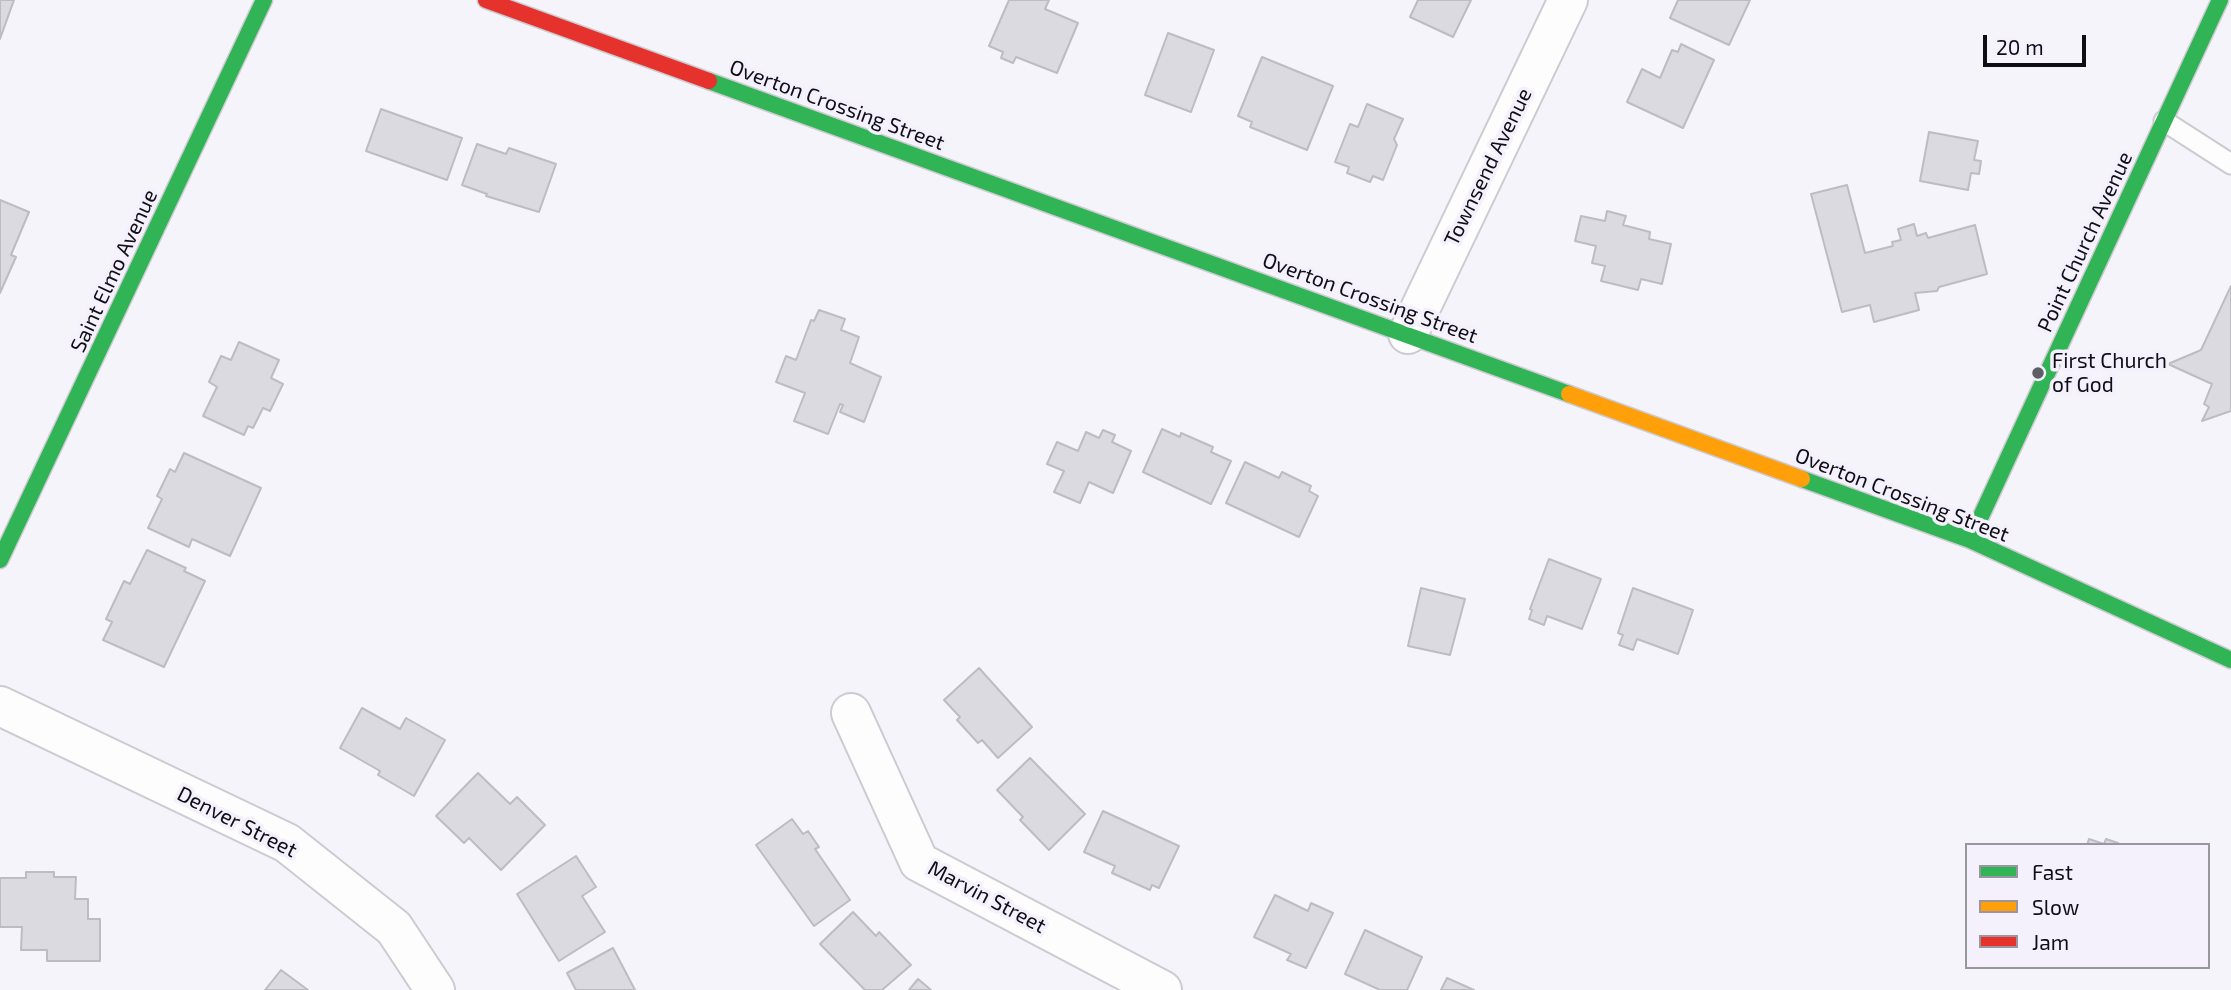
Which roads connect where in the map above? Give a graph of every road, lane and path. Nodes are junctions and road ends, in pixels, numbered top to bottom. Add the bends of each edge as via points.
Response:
1 (264, 0) edge
2 (486, 0) edge
3 (1568, 0) edge
4 (2220, 0) edge
5 (2164, 121) junction
6 (2231, 164) edge
7 (1408, 334) junction
8 (1970, 540) junction
9 (0, 560) edge
10 (2231, 660) edge
11 (0, 706) edge
12 (851, 713) dead end
13 (435, 990) edge
14 (1162, 990) edge

1 - 9 street, Saint Elmo Avenue
2 - 7 street, Overton Crossing Street
3 - 7 street, Townsend Avenue
4 - 5 street, Point Church Avenue
5 - 6 lane
5 - 8 street, Point Church Avenue
7 - 8 street, Overton Crossing Street
8 - 10 street, Overton Crossing Street
11 - 13 street, Denver Street via 287,843 394,928
12 - 14 street, Marvin Street via 919,862

